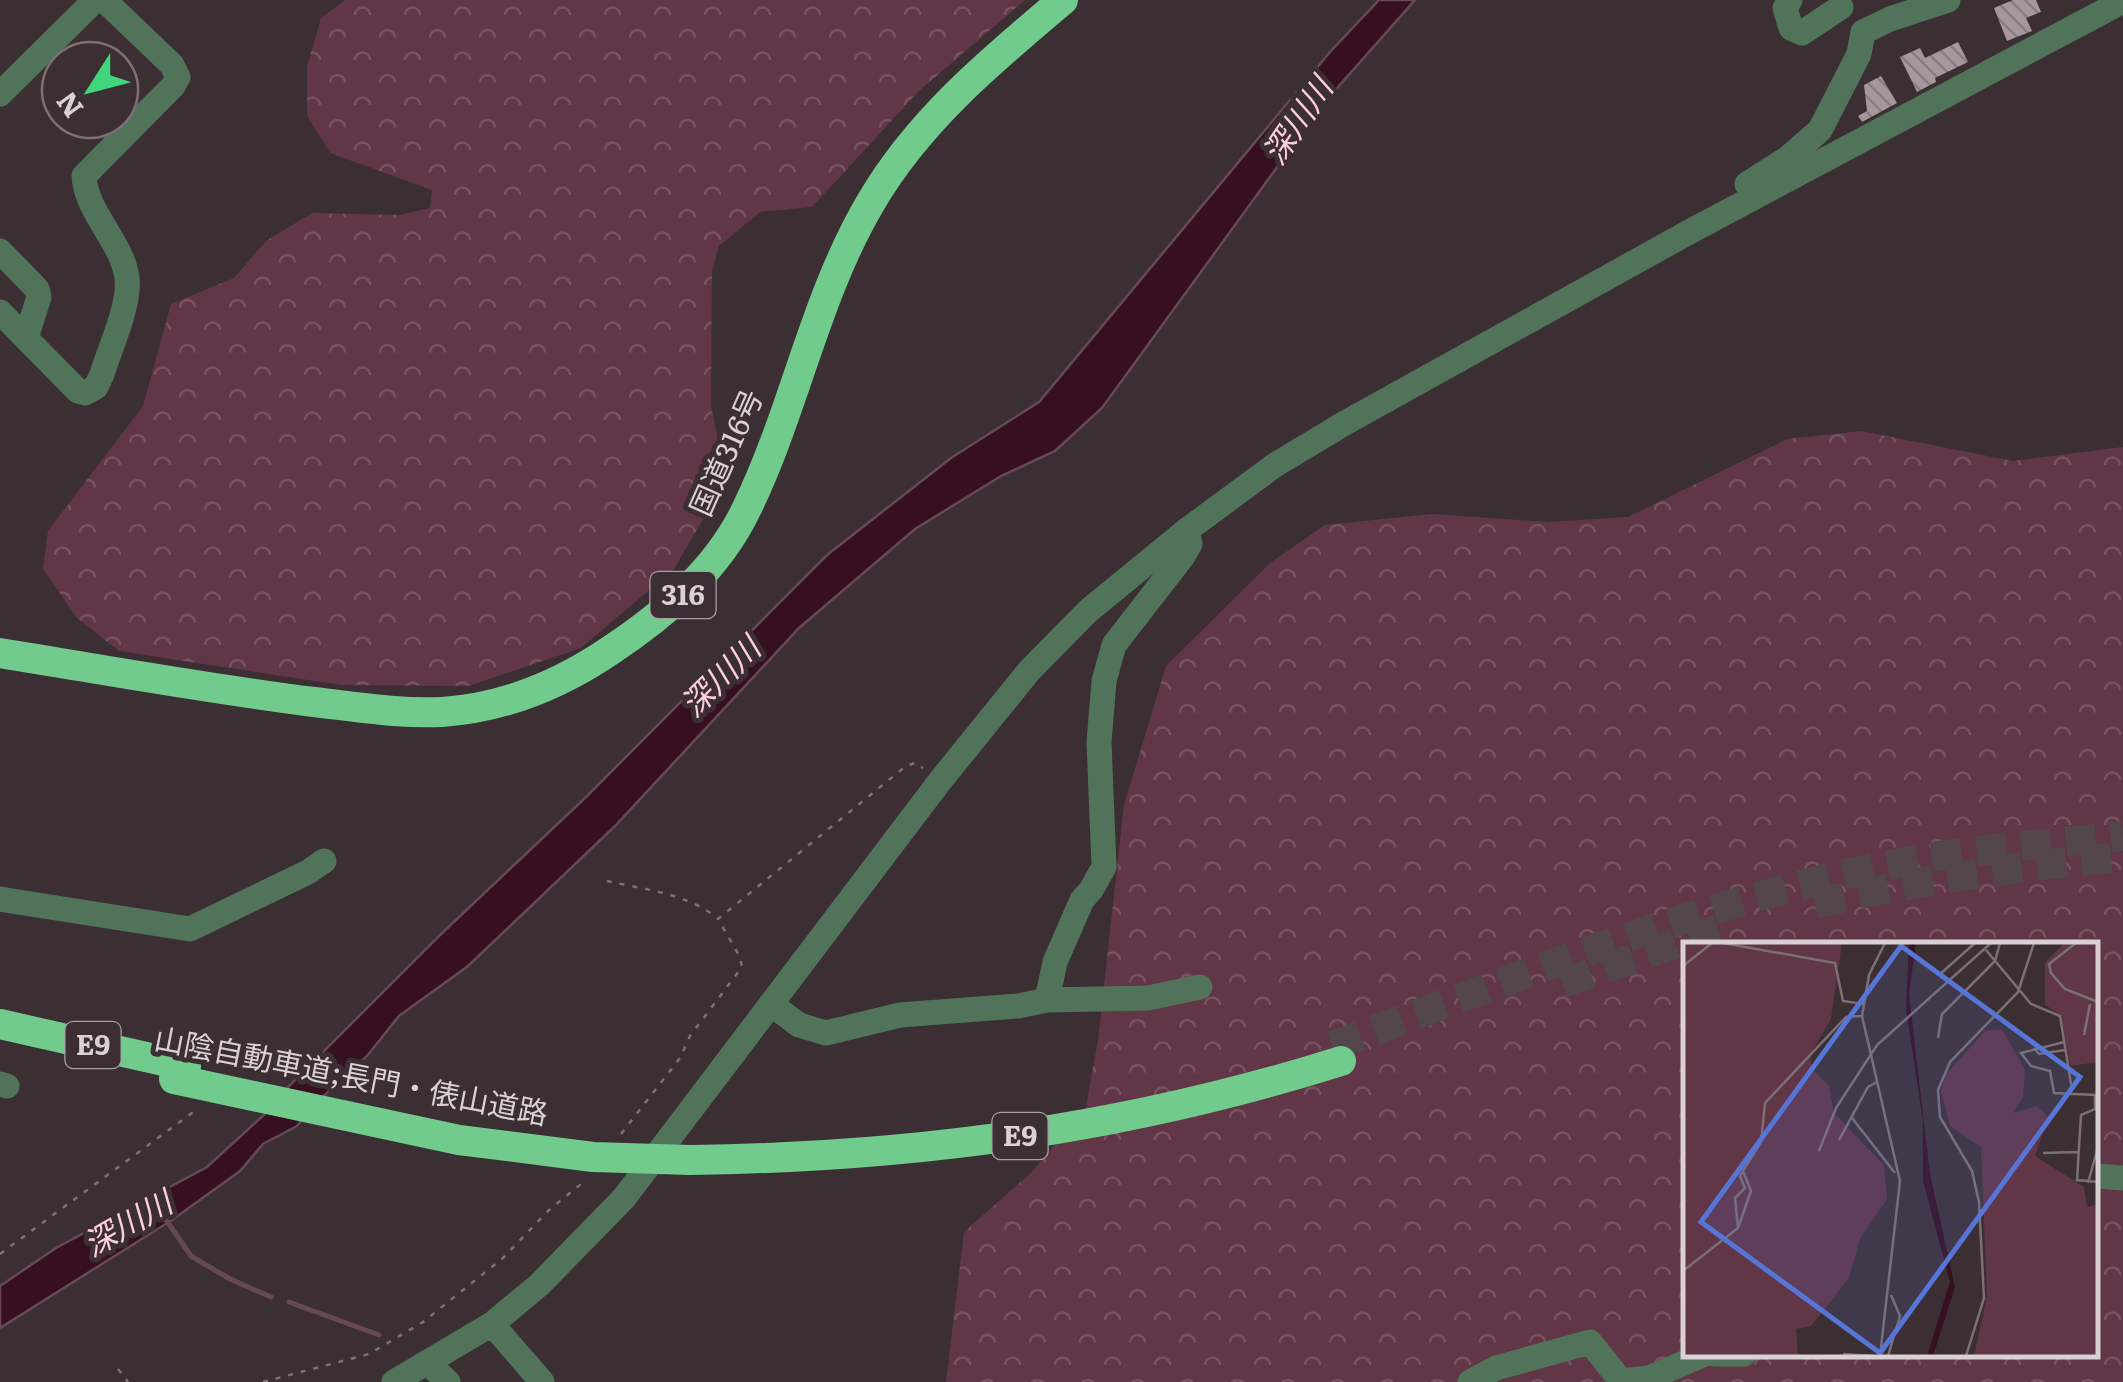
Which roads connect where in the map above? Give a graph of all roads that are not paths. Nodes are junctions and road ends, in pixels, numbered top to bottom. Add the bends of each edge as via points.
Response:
1 (95, 0) edge
2 (104, 0) edge
3 (1063, 0) edge
4 (1790, 0) edge
5 (1948, 0) edge
6 (2123, 0) edge
7 (1838, 4) edge
8 (1862, 32) junction
9 (0, 94) edge
10 (1691, 231) junction
11 (0, 251) edge
12 (0, 312) edge
13 (26, 338) junction
14 (1187, 530) junction
15 (0, 653) edge
16 (324, 861) dead end
17 (0, 899) edge
18 (1200, 987) dead end
19 (1047, 1000) junction
20 (771, 1004) junction
21 (0, 1024) edge
22 (0, 1040) edge
23 (1337, 1054) tunnel mouth
24 (180, 1072) junction
25 (2098, 1176) edge
26 (2123, 1178) edge
27 (492, 1324) junction
28 (1699, 1357) edge
29 (428, 1362) junction
30 (394, 1382) edge
31 (448, 1382) edge
32 (542, 1382) edge
33 (1470, 1382) edge

1 - 9 street
2 - 13 street via 178,76 84,176 124,266 127,291 100,380 78,391
3 - 15 highway, 国道316号 / 316 via 962,88 894,163 847,244 745,512 687,591 584,668 487,706 405,712
4 - 7 street via 1788,20 1802,33
5 - 8 street
6 - 10 street
7 - 8 street
8 - 10 street via 1860,54 1820,130 1700,214
10 - 14 street via 1331,431
11 - 13 street via 37,290
12 - 13 street
14 - 19 street via 1190,544 1183,556 1114,645 1099,742 1104,867 1068,931
14 - 20 street via 1029,671
16 - 17 street via 190,929
18 - 19 street via 1148,998
19 - 20 street via 900,1015 826,1033
20 - 27 street via 624,1198
21 - 24 highway, 山陰自動車道;長門・俵山道路 / E9
22 - 24 highway, 山陰自動車道;長門・俵山道路 / E9
23 - 24 highway, 山陰自動車道;長門・俵山道路 / E9, bridge via 1190,1105 1040,1133 780,1159 695,1153 593,1157 459,1140
25 - 26 street
27 - 29 street
27 - 32 street
28 - 33 street via 1621,1382 1590,1342 1496,1368
29 - 30 street
29 - 31 street

